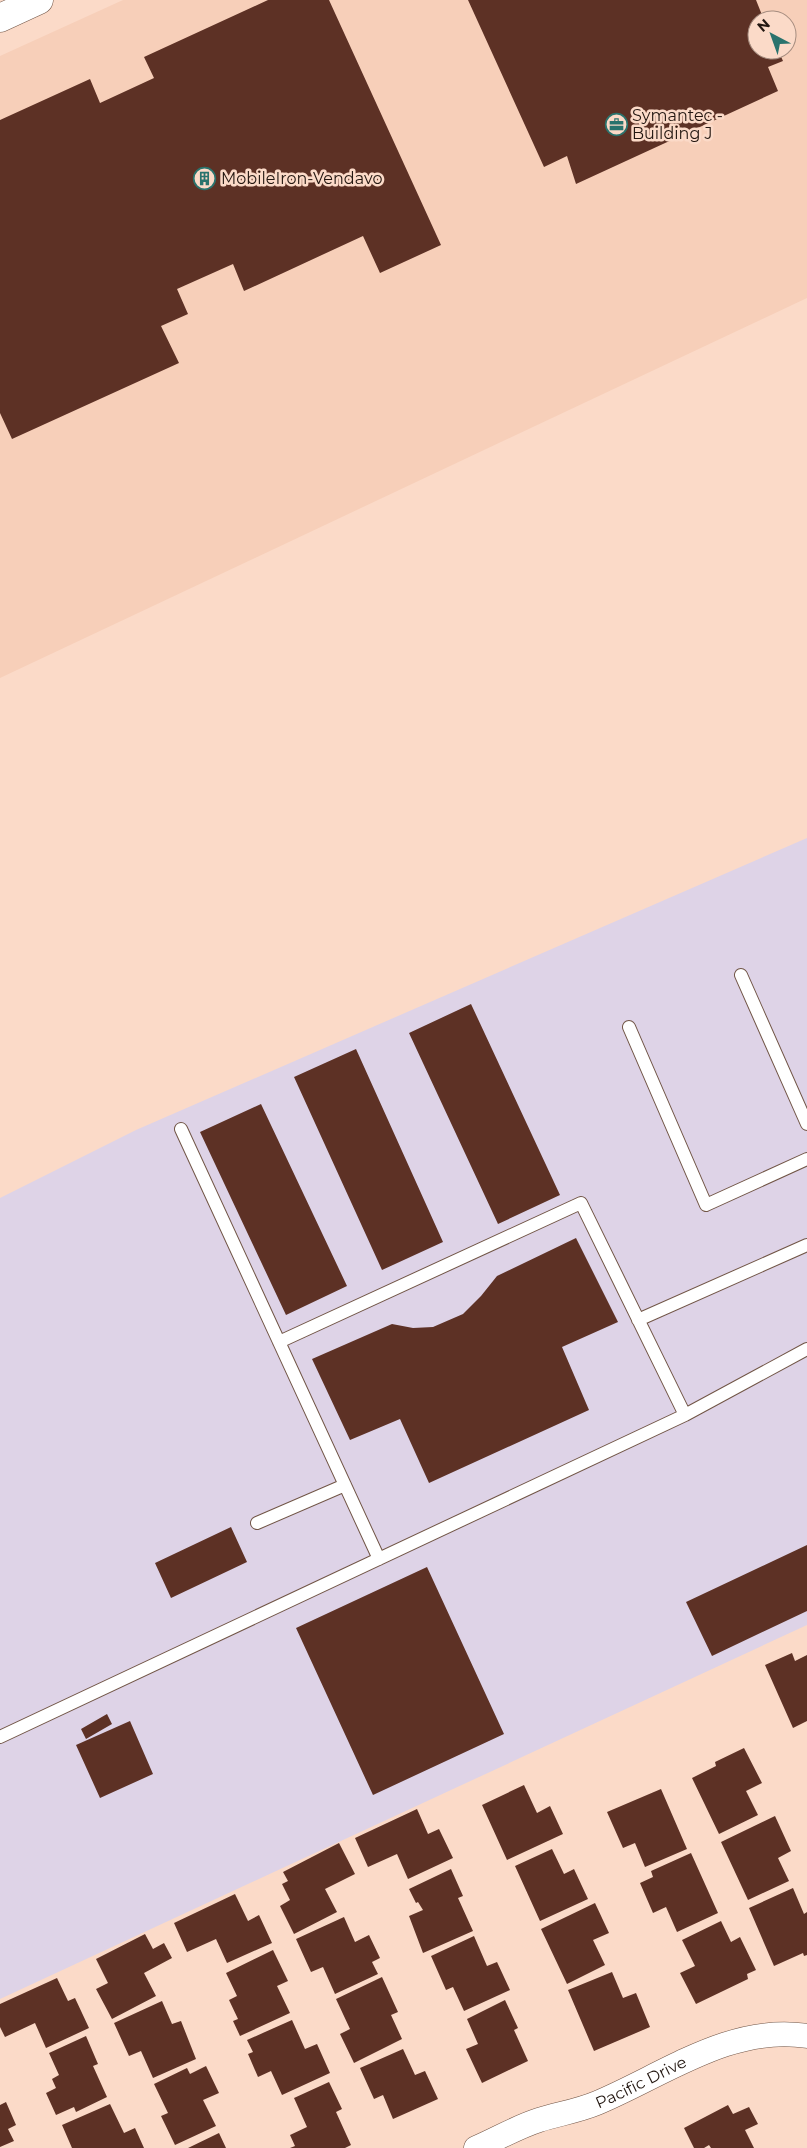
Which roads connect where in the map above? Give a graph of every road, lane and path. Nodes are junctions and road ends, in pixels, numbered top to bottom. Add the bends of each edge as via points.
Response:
1 (39, 0) edge
2 (0, 18) edge
3 (741, 975) dead end
4 (629, 1027) dead end
5 (807, 1124) edge
6 (181, 1128) dead end
7 (807, 1160) edge
8 (807, 1245) edge
9 (638, 1320) junction
10 (279, 1342) junction
11 (807, 1349) edge
12 (685, 1415) junction
13 (345, 1485) junction
14 (257, 1522) dead end
15 (379, 1559) junction
16 (0, 1737) edge
17 (807, 2036) edge
18 (476, 2148) edge

1 - 2 main road
3 - 5 lane
4 - 7 lane via 706,1205
6 - 10 lane
8 - 9 lane
9 - 10 lane via 581,1203
9 - 12 lane
10 - 13 lane
11 - 12 lane
12 - 15 lane
13 - 14 lane
13 - 15 lane
15 - 16 lane
17 - 18 street, Pacific Drive via 779,2034 733,2041 601,2101 540,2120

